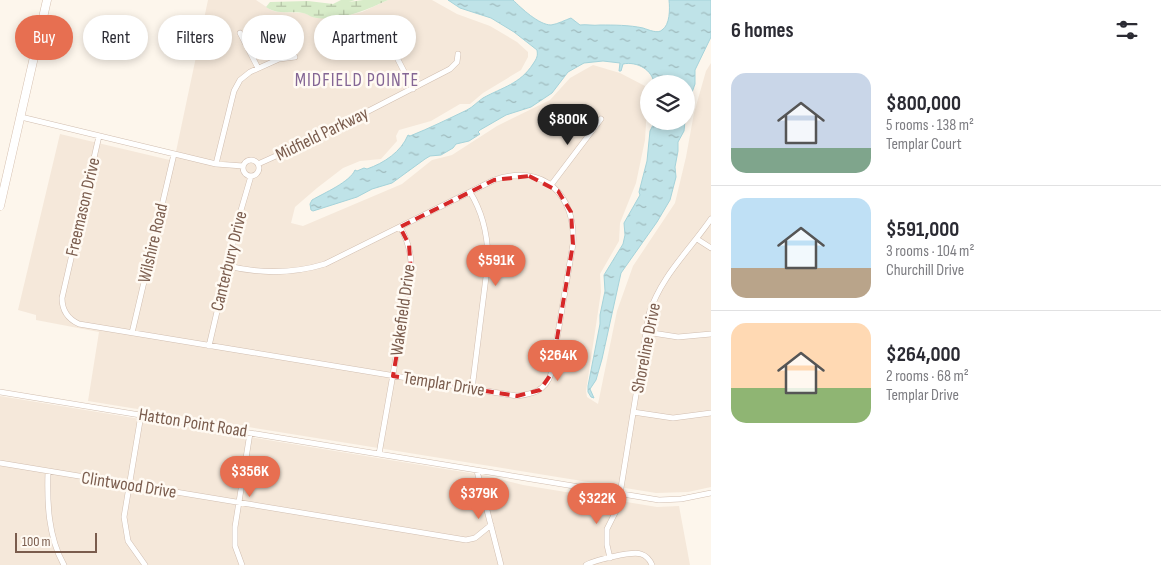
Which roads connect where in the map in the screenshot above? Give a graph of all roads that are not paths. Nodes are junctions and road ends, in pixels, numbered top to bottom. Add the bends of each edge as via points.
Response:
1 (47, 0) edge
2 (240, 33) dead end
3 (458, 54) dead end
4 (277, 60) edge
5 (398, 60) edge
6 (258, 68) junction
7 (413, 89) junction
8 (20, 117) junction
9 (601, 119) dead end
10 (99, 136) junction
11 (174, 154) junction
12 (216, 164) junction
13 (258, 164) junction
14 (243, 166) junction
15 (251, 176) junction
16 (551, 185) junction
17 (470, 192) junction
18 (0, 202) edge
19 (711, 219) edge
20 (400, 227) junction
21 (697, 239) junction
22 (711, 248) edge
23 (228, 266) junction
24 (66, 278) joint
25 (646, 332) junction
26 (132, 333) junction
27 (711, 334) edge
28 (209, 346) junction
29 (393, 376) junction
30 (472, 389) junction
31 (0, 392) edge
32 (634, 412) junction
33 (711, 413) edge
34 (141, 415) junction
35 (250, 433) junction
36 (379, 454) junction
37 (0, 463) edge
38 (48, 471) junction
39 (477, 471) junction
40 (128, 484) junction
41 (711, 493) edge
42 (620, 494) junction
43 (239, 503) junction
44 (491, 525) junction
45 (610, 558) junction
46 (64, 565) edge
47 (145, 565) edge
48 (242, 565) edge
49 (501, 565) edge
50 (586, 565) edge
51 (652, 565) edge

1 - 8 main road
2 - 6 street
3 - 7 street, Midfield Parkway via 457,62 450,69
4 - 6 street
5 - 7 street
6 - 12 street via 240,80 234,91
7 - 13 street, Midfield Parkway
8 - 10 street
8 - 18 main road
9 - 16 street
10 - 11 street
10 - 24 street, Freemason Drive
11 - 12 street
11 - 26 street, Wilshire Road
12 - 14 street
13 - 14 street via 250,160
13 - 15 street via 259,169
14 - 15 street via 246,175
15 - 23 street, Canterbury Drive
16 - 17 street, Templar Drive via 529,176 512,175
16 - 30 street, Templar Drive via 567,203 574,232 551,374 540,390 530,395
17 - 20 street, Templar Drive
17 - 30 street via 484,224 488,261
19 - 21 street, Shoreline Drive
20 - 23 street, Templar Drive via 330,262 311,268 268,272
20 - 29 street, Wakefield Drive via 409,245 411,263
21 - 22 street
21 - 25 street, Shoreline Drive via 665,278 649,314
23 - 28 street, Canterbury Drive
24 - 26 street, Templar Drive via 62,304 70,318 79,324
25 - 27 street via 678,337
25 - 32 street, Shoreline Drive
26 - 28 street, Templar Drive
28 - 29 street, Templar Drive
29 - 30 street, Templar Drive
29 - 36 street, Wakefield Drive
31 - 34 street, Hatton Point Road
32 - 33 street via 673,418
32 - 42 street, Shoreline Drive
34 - 35 street, Hatton Point Road
34 - 40 street
35 - 36 street, Hatton Point Road
35 - 43 street
36 - 39 street, Hatton Point Road
37 - 38 street, Clintwood Drive
38 - 40 street, Clintwood Drive
38 - 46 street via 51,525 56,549
39 - 42 street, Hatton Point Road
39 - 44 street
40 - 43 street, Clintwood Drive
40 - 47 street via 124,507 126,532 128,541
41 - 42 street, Hatton Point Road via 670,500
42 - 45 street, Shoreline Drive via 607,529
43 - 44 street, Clintwood Drive via 466,540 475,538
43 - 48 street via 234,536
44 - 49 street
45 - 50 street
45 - 51 street via 641,554

